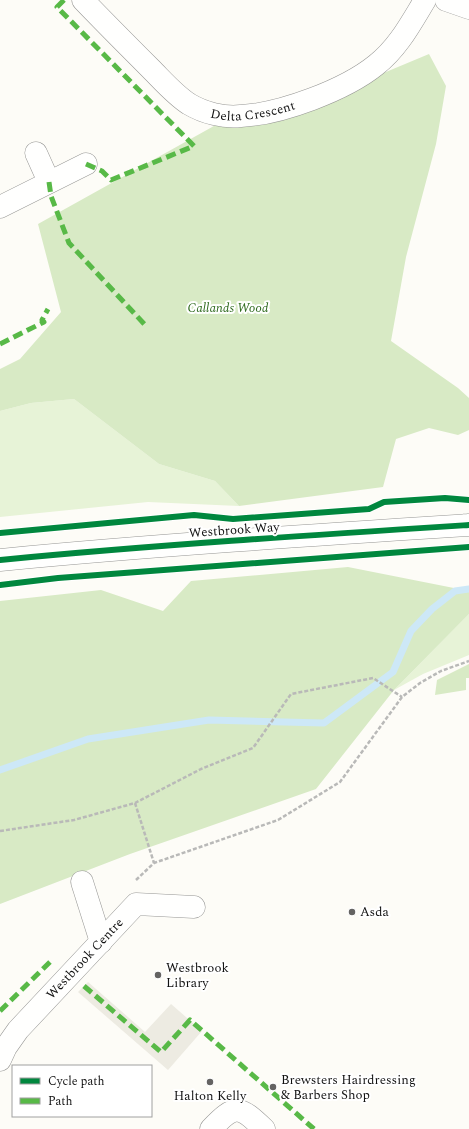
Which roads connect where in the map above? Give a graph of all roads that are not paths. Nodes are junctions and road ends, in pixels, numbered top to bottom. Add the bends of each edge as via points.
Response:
1 (82, 0) edge
2 (425, 0) edge
3 (446, 0) edge
4 (469, 8) edge
5 (36, 154) dead end
6 (86, 164) dead end
7 (49, 182) junction
8 (0, 207) edge
9 (469, 526) edge
10 (0, 560) edge
11 (82, 882) dead end
12 (194, 907) dead end
13 (100, 942) junction
14 (2, 1050) edge
15 (211, 1129) edge
16 (264, 1129) edge

1 - 2 street, Delta Crescent via 172,90 189,103 204,111 241,116 290,106 332,91 364,74 388,54
3 - 4 street
5 - 7 street
6 - 7 street
7 - 8 street
9 - 10 street, Westbrook Way via 324,534
11 - 13 street
12 - 13 street, Westbrook Centre via 136,904
13 - 14 street, Westbrook Centre
15 - 16 street via 233,1110 241,1111

